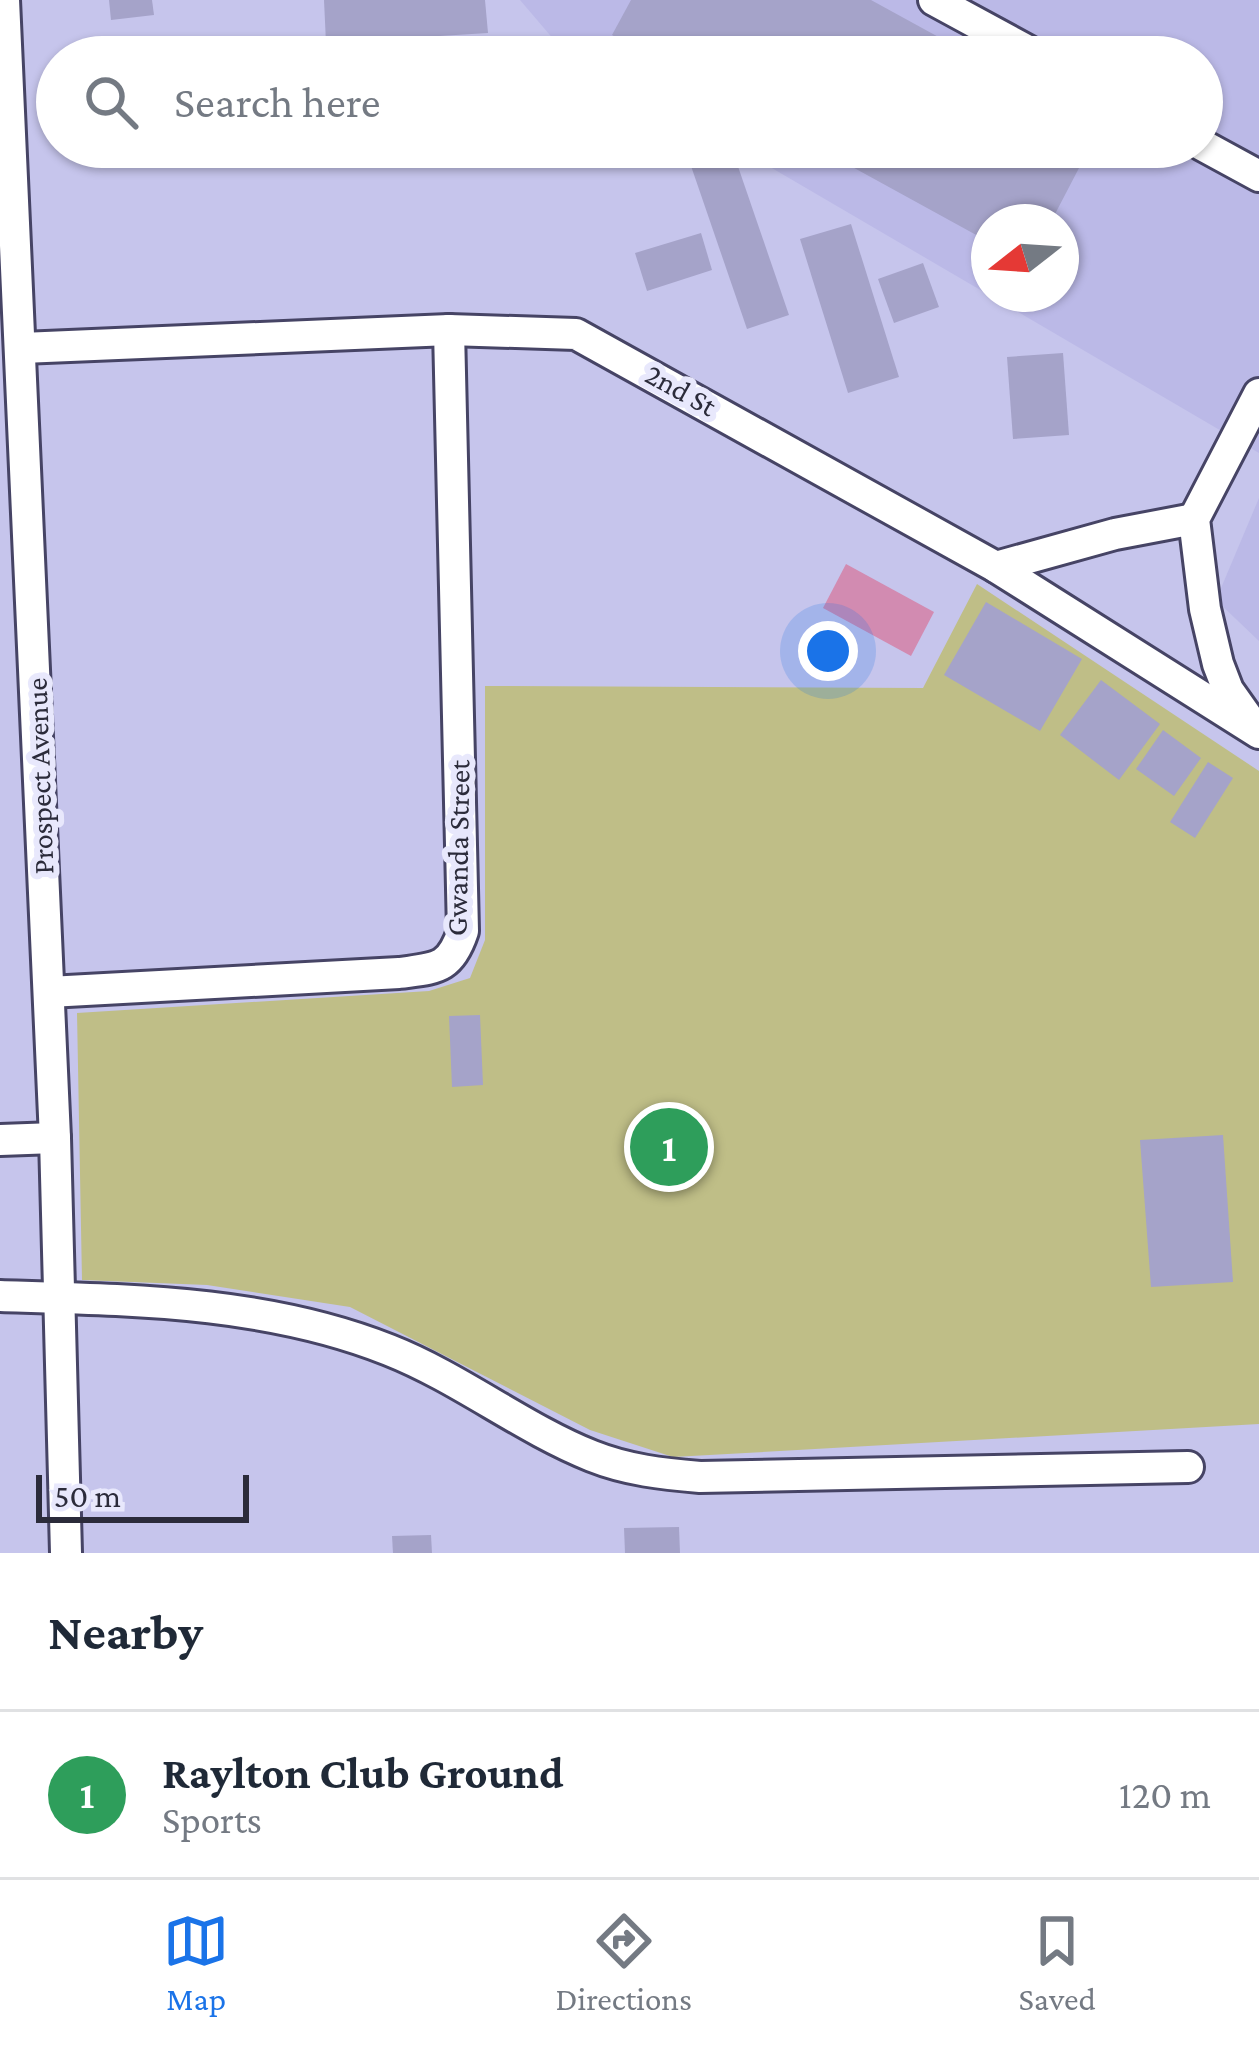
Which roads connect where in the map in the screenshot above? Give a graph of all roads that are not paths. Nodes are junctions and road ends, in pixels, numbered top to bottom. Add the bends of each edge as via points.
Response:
1 (4, 0) edge
2 (934, 0) edge
3 (1001, 36) edge
4 (4, 43) edge
5 (1223, 156) edge
6 (1259, 176) edge
7 (449, 330) junction
8 (22, 348) junction
9 (1259, 394) edge
10 (1194, 519) junction
11 (996, 567) junction
12 (1258, 732) edge
13 (49, 992) junction
14 (55, 1138) junction
15 (0, 1140) edge
16 (0, 1296) edge
17 (57, 1298) junction
18 (1188, 1467) dead end
19 (66, 1553) edge

1 - 4 street, Prospect Avenue
2 - 3 street
4 - 8 street, Prospect Avenue
5 - 6 street
7 - 8 street, 2nd St
7 - 11 street, 2nd St via 576,334
7 - 13 street, Gwanda Street via 463,932 455,954 439,968 399,973
8 - 13 street, Prospect Avenue
9 - 10 street
10 - 11 street
10 - 12 street via 1218,664
11 - 12 street, 2nd St
13 - 14 street, Prospect Avenue
14 - 15 street
14 - 17 street, Prospect Avenue
16 - 17 street
17 - 18 street via 202,1306 325,1326 394,1352 591,1456 647,1472
17 - 19 street, Prospect Avenue

